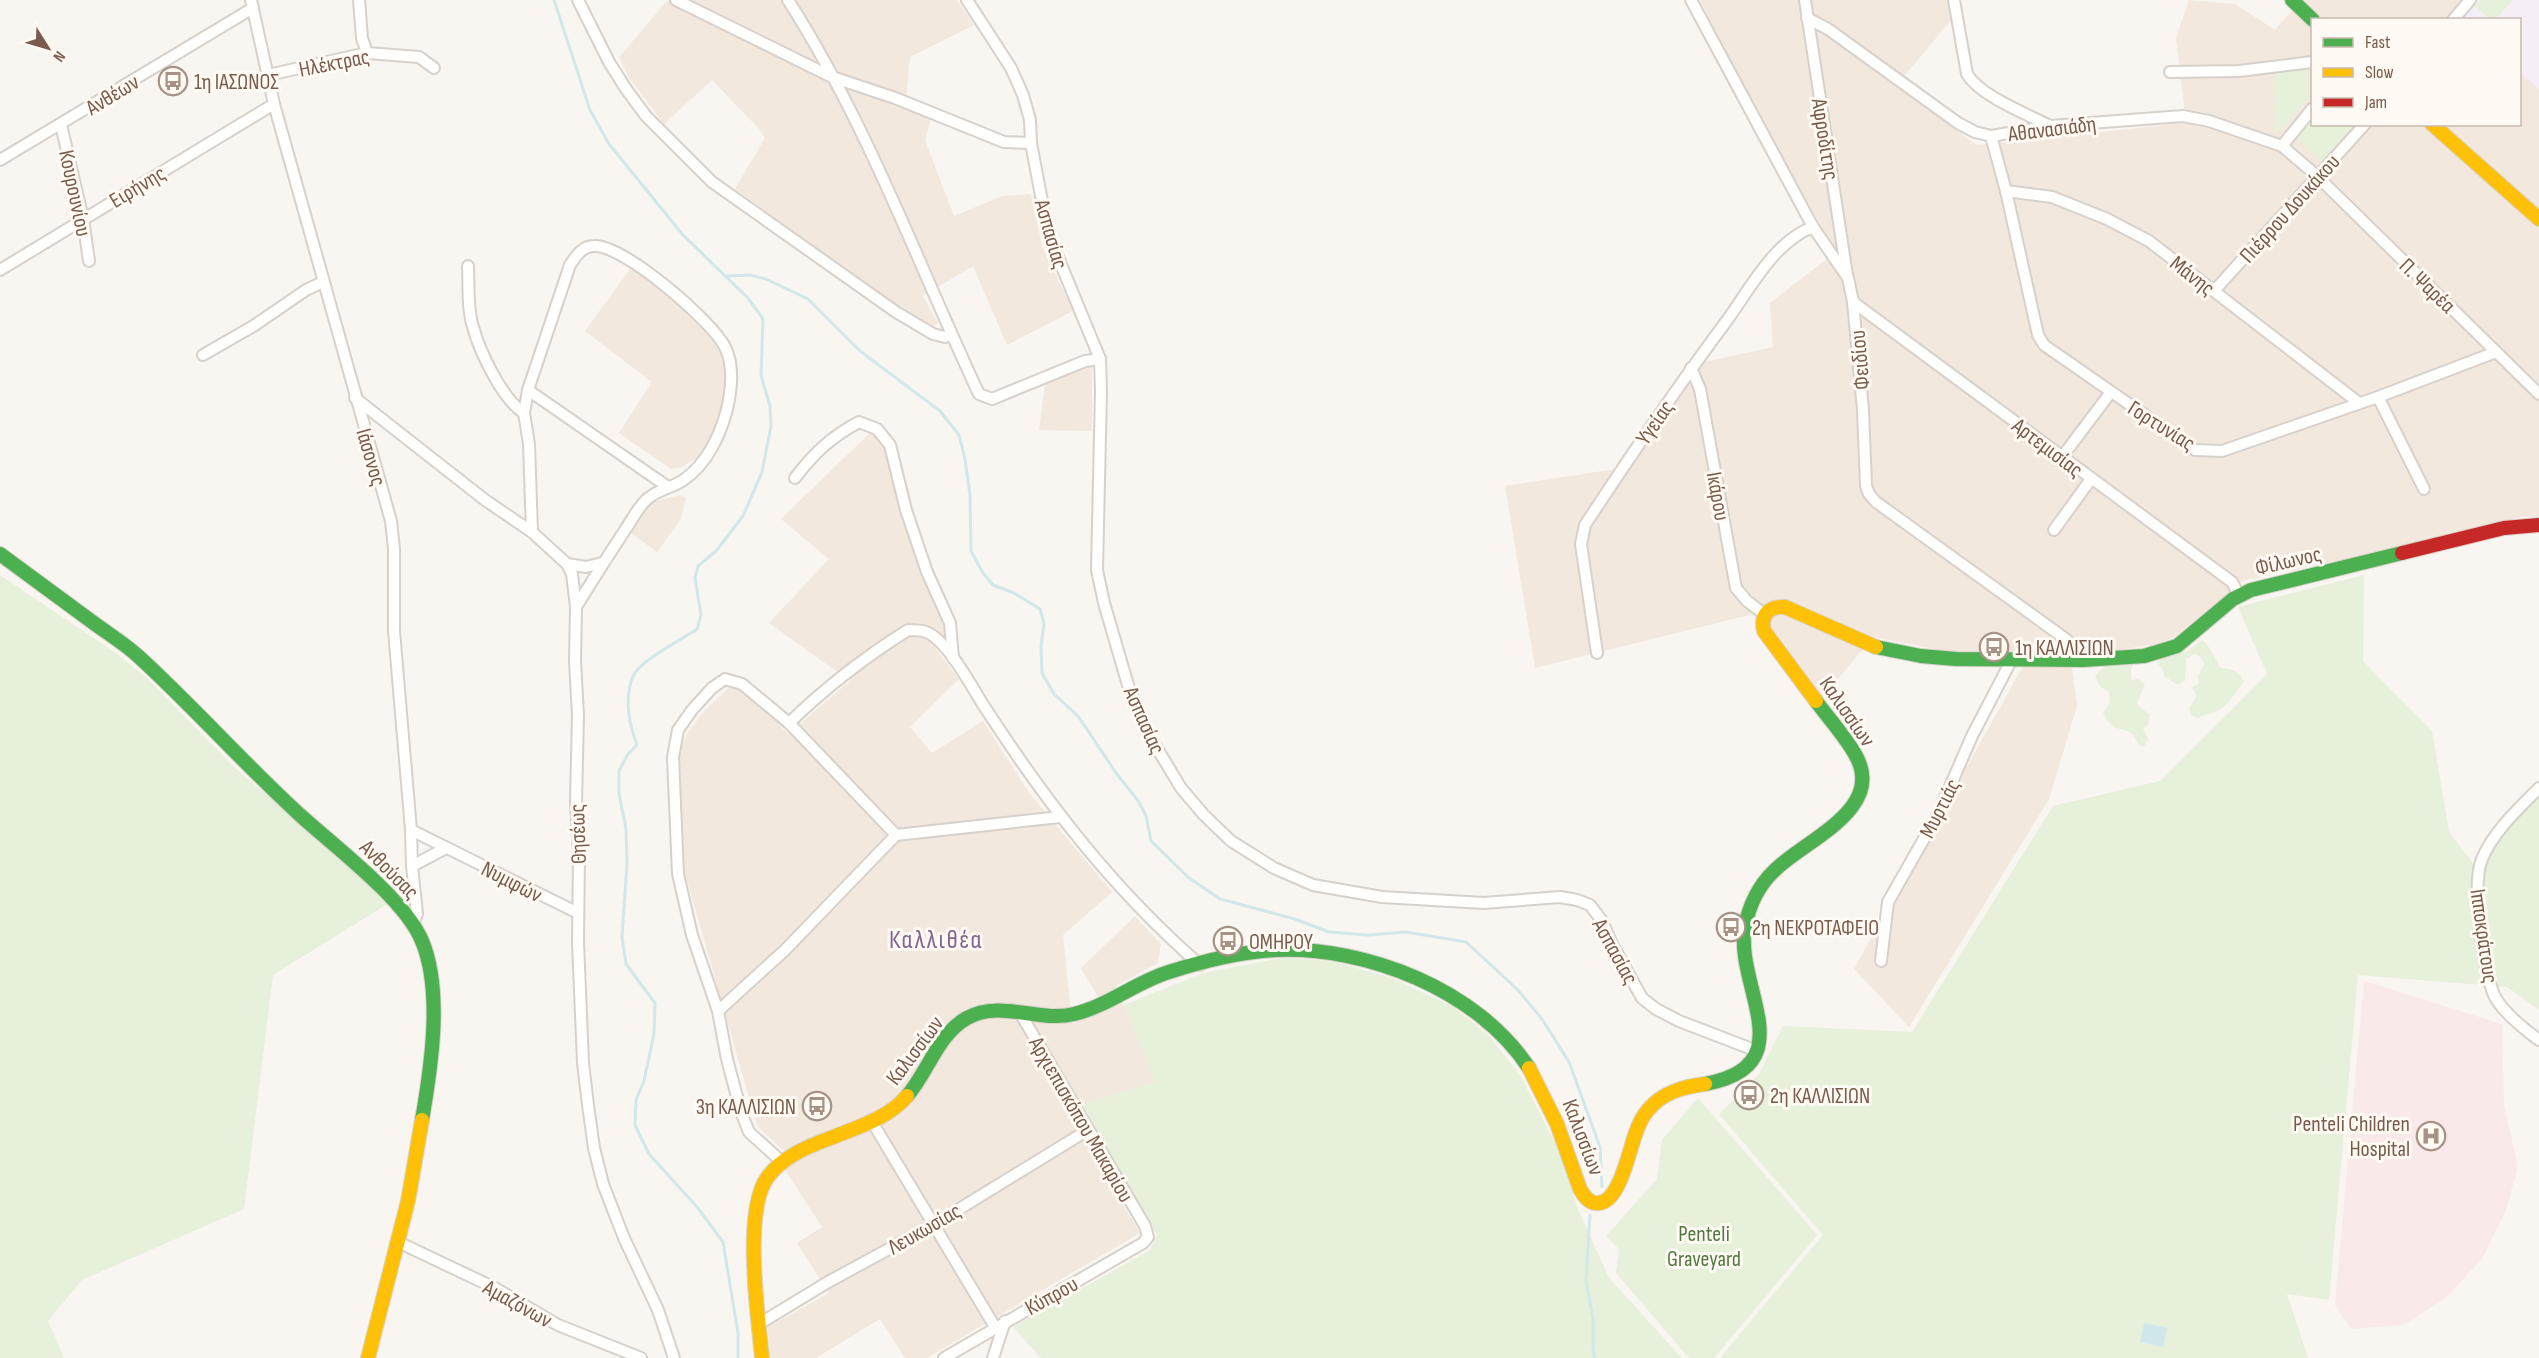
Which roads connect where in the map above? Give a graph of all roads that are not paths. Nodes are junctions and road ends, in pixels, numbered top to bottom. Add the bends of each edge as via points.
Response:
1 (359, 0) edge
2 (578, 0) edge
3 (676, 0) edge
4 (788, 0) edge
5 (967, 0) edge
6 (1691, 0) edge
7 (1805, 0) edge
8 (1954, 0) edge
9 (2292, 0) edge
10 (2470, 0) edge
11 (252, 4) edge
12 (1807, 18) junction
13 (2311, 18) edge
14 (2455, 18) edge
15 (367, 53) junction
16 (2311, 62) edge
17 (434, 68) dead end
18 (2170, 72) dead end
19 (268, 75) junction
20 (832, 77) junction
21 (274, 104) junction
22 (2311, 111) edge
23 (61, 125) junction
24 (2050, 126) junction
25 (2363, 126) edge
26 (2434, 126) edge
27 (1991, 136) junction
28 (1031, 143) junction
29 (2282, 146) junction
30 (0, 160) edge
31 (2317, 176) junction
32 (2006, 191) junction
33 (83, 219) junction
34 (2539, 219) edge
35 (1813, 227) junction
36 (89, 261) dead end
37 (468, 266) dead end
38 (0, 270) edge
39 (1848, 278) junction
40 (323, 282) junction
41 (2214, 291) junction
42 (1853, 302) junction
43 (951, 334) junction
44 (2496, 352) junction
45 (203, 355) dead end
46 (1100, 359) junction
47 (1691, 369) junction
48 (528, 390) junction
49 (2111, 392) junction
50 (2539, 394) edge
51 (2378, 397) junction
52 (356, 398) junction
53 (2359, 402) junction
54 (524, 413) junction
55 (2062, 457) junction
56 (795, 478) dead end
57 (2091, 479) junction
58 (668, 487) junction
59 (2424, 489) dead end
60 (2539, 525) edge
61 (2054, 530) dead end
62 (532, 532) junction
63 (0, 554) edge
64 (602, 563) junction
65 (567, 564) junction
66 (2239, 595) junction
67 (576, 607) junction
68 (1764, 614) junction
69 (1597, 653) dead end
70 (954, 658) junction
71 (2012, 659) junction
72 (2062, 659) junction
73 (789, 723) junction
74 (2539, 788) edge
75 (1060, 817) junction
76 (411, 830) junction
77 (896, 835) junction
78 (446, 848) junction
79 (412, 866) junction
80 (578, 913) junction
81 (413, 924) junction
82 (1881, 961) dead end
83 (1200, 965) junction
84 (718, 1011) junction
85 (1019, 1011) junction
86 (2539, 1040) edge
87 (1757, 1052) junction
88 (871, 1120) junction
89 (1088, 1130) junction
90 (782, 1162) junction
91 (933, 1225) junction
92 (1145, 1226) joint
93 (398, 1242) junction
94 (1005, 1321) junction
95 (759, 1324) junction
96 (995, 1327) junction
97 (635, 1357) edge
98 (368, 1358) edge
99 (674, 1358) edge
100 (762, 1358) edge
101 (944, 1358) edge
102 (993, 1358) edge

1 - 15 street
2 - 43 street via 645,116 712,182 896,312 933,334
3 - 20 street
4 - 20 street
5 - 28 street, Ασπασίας via 1015,77 1030,120
6 - 35 street, Φειδίου
7 - 12 street, Αφροδίτης
8 - 24 street via 1971,81
9 - 13 main road
10 - 14 street
11 - 19 street, Ιάσονος
11 - 23 street, Ανθέων
12 - 27 street, Αθανασιάδη via 1958,123
12 - 39 street, Αφροδίτης
15 - 17 street, Ηλέκτρας via 419,57
15 - 19 street, Ηλέκτρας
16 - 18 street via 2239,71
19 - 21 street, Ιάσονος
20 - 28 street via 1005,142
20 - 43 street
21 - 33 street, Ειρήνης
21 - 40 street, Ιάσονος
22 - 29 street
23 - 30 street, Ανθέων
23 - 33 street, Κουρουνίου
24 - 27 street, Αθανασιάδη
24 - 29 street, Αθανασιάδη via 2183,116
25 - 31 street, Πιέρρου Δουκάκου
26 - 34 main road
27 - 32 street, Γορτυνίας
28 - 46 street, Ασπασίας via 1048,233
29 - 31 street, Αθανασιάδη
31 - 41 street, Πιέρρου Δουκάκου
31 - 44 street, Π. Ψαρέα
32 - 41 street, Μάνης via 2052,197 2132,231
32 - 49 street, Γορτυνίας via 2038,335 2044,345
33 - 36 street, Κουρουνίου
33 - 38 street, Ειρήνης
35 - 39 street, Φειδίου
35 - 47 street, Υγείας via 1799,232 1776,255
37 - 54 street via 472,326 502,390
39 - 42 street, Φειδίου
40 - 45 street
40 - 52 street, Ιάσονος
41 - 53 street, Μάνης
42 - 55 street, Αρτεμισίας
42 - 72 street, Φειδίου via 1869,494 2067,640 2069,645
43 - 46 street via 979,394 985,398 992,399 1085,360
44 - 50 street, Π. Ψαρέα
44 - 51 street, Γορτυνίας
46 - 87 street, Ασπασίας via 1097,570 1104,603 1146,730 1163,762 1204,815 1253,856 1313,885 1382,897 1484,903 1560,897 1590,905 1642,998 1679,1021
47 - 68 street, Ικάρου via 1700,389 1736,588
47 - 69 street, Υγείας via 1581,534
48 - 54 street
48 - 58 street
48 - 58 street via 559,295 577,254 597,245 634,262 718,336 730,362 725,417 706,459 699,468
49 - 53 street, Γορτυνίας via 2195,450 2208,451 2222,451
49 - 55 street
51 - 53 street, Γορτυνίας
51 - 59 street
52 - 62 street via 485,500
52 - 76 street, Ιάσονος via 391,521 394,631
54 - 62 street
55 - 57 street, Αρτεμισίας
56 - 70 street via 814,453 836,434 859,422 877,429 890,445 906,510 950,623
57 - 61 street
57 - 66 street, Αρτεμισίας via 2232,582
58 - 64 street via 647,499
60 - 66 main road, Φίλωνος via 2504,528
62 - 65 street
63 - 81 main road, Ανθούσας via 137,656 275,791 365,872
64 - 65 street via 586,567
64 - 67 street
65 - 67 street, Θησέως via 573,574
66 - 72 main road, Φίλωνος via 2168,650
67 - 80 street, Θησέως
68 - 71 main road via 1785,606 1857,641 1910,655 1954,660
68 - 87 main road, Καλισσίων via 1764,631 1857,757 1863,785 1852,809 1780,864 1758,891 1750,910 1743,942 1760,1028
70 - 73 street via 928,632 908,630 832,683
70 - 75 street
71 - 72 main road
71 - 82 street, Μυρτιάς via 1938,814 1888,902
73 - 77 street
73 - 84 street via 742,684 725,679 712,688 678,730 674,757 678,874 692,935
74 - 86 street, Ιπποκράτους via 2488,848 2479,867 2477,899 2487,972 2495,997
75 - 77 street
75 - 83 street via 1143,913
76 - 78 street, Νυμφών
76 - 79 street, Ιάσονος
77 - 84 street via 785,951
78 - 79 street
78 - 80 street, Νυμφών
79 - 81 street, Ιάσονος via 417,914
80 - 99 street, Θησέως via 583,1063 594,1148 603,1184 658,1310
81 - 93 main road, Ανθούσας via 424,944 429,967 434,1040 416,1162
83 - 85 main road, Καλισσίων via 1150,979 1074,1015 1054,1017
83 - 87 main road, Καλισσίων via 1275,950 1333,954 1383,968 1465,1004 1496,1028 1531,1069 1552,1110 1580,1188 1593,1203 1605,1201 1615,1192 1640,1122 1654,1102 1683,1086 1741,1075
84 - 90 street via 727,1059 749,1132
85 - 88 main road, Καλισσίων via 987,1010 959,1023 907,1097 894,1109
85 - 89 street, Αρχιεπισκόπου Μακαρίου
88 - 90 main road, Καλισσίων
88 - 91 street
89 - 91 street, Λευκωσίας
89 - 92 street, Αρχιεπισκόπου Μακαρίου
90 - 95 main road, Καλισσίων via 764,1182 758,1201 755,1256
91 - 95 street, Λευκωσίας
91 - 96 street
92 - 94 street, Κύπρου via 1148,1237 1143,1243
93 - 97 street, Αμαζόνων via 495,1288 558,1325
93 - 98 main road, Ανθούσας
94 - 96 street, Κύπρου
94 - 102 street
95 - 100 main road, Καλισσίων
96 - 101 street, Κύπρου

